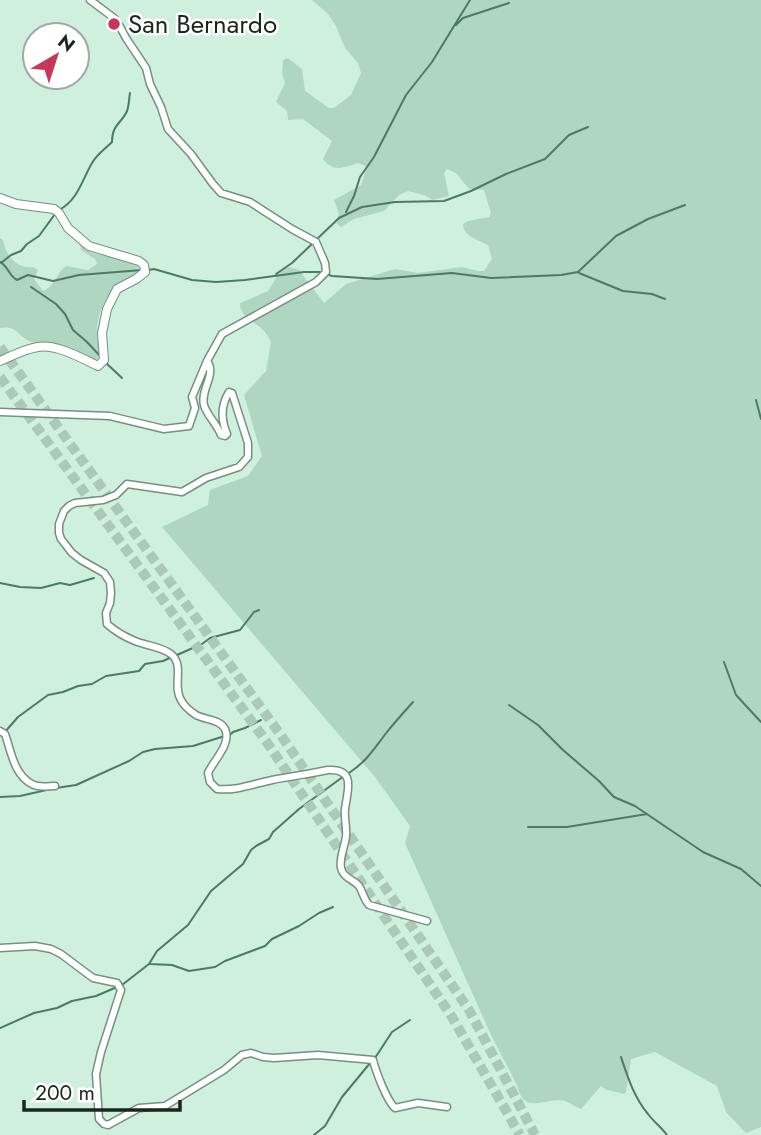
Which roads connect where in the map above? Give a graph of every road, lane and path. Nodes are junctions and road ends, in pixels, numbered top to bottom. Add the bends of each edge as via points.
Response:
1 (90, 0) edge
2 (0, 198) edge
3 (0, 361) edge
4 (207, 361) junction
5 (0, 412) edge
6 (2, 732) edge
7 (55, 786) dead end
8 (427, 921) dead end
9 (0, 948) edge
10 (447, 1107) dead end

1 - 4 street via 122,29 146,68 168,130 212,184 309,237 325,263 325,274 316,282 222,334
2 - 3 street via 54,209 89,246 139,261 144,269 117,289 107,309 102,333 104,360 98,366 41,346
4 - 5 street via 192,397 195,408 189,426 164,429 110,416
4 - 8 street via 211,370 204,405 220,435 225,436 225,398 232,393 248,457 239,467 205,478 182,492 127,484 103,500 75,503 64,511 58,533 72,553 104,573 110,582 107,624 136,642 175,657 182,702 198,716 225,728 223,747 208,773 209,782 216,789 229,790 328,770 344,773 349,782 341,872 357,884 369,905
6 - 7 street via 22,776 34,786
9 - 10 street via 51,949 93,978 117,983 121,990 96,1074 99,1119 104,1124 139,1108 166,1106 251,1053 274,1058 318,1055 373,1060 395,1108 418,1103

